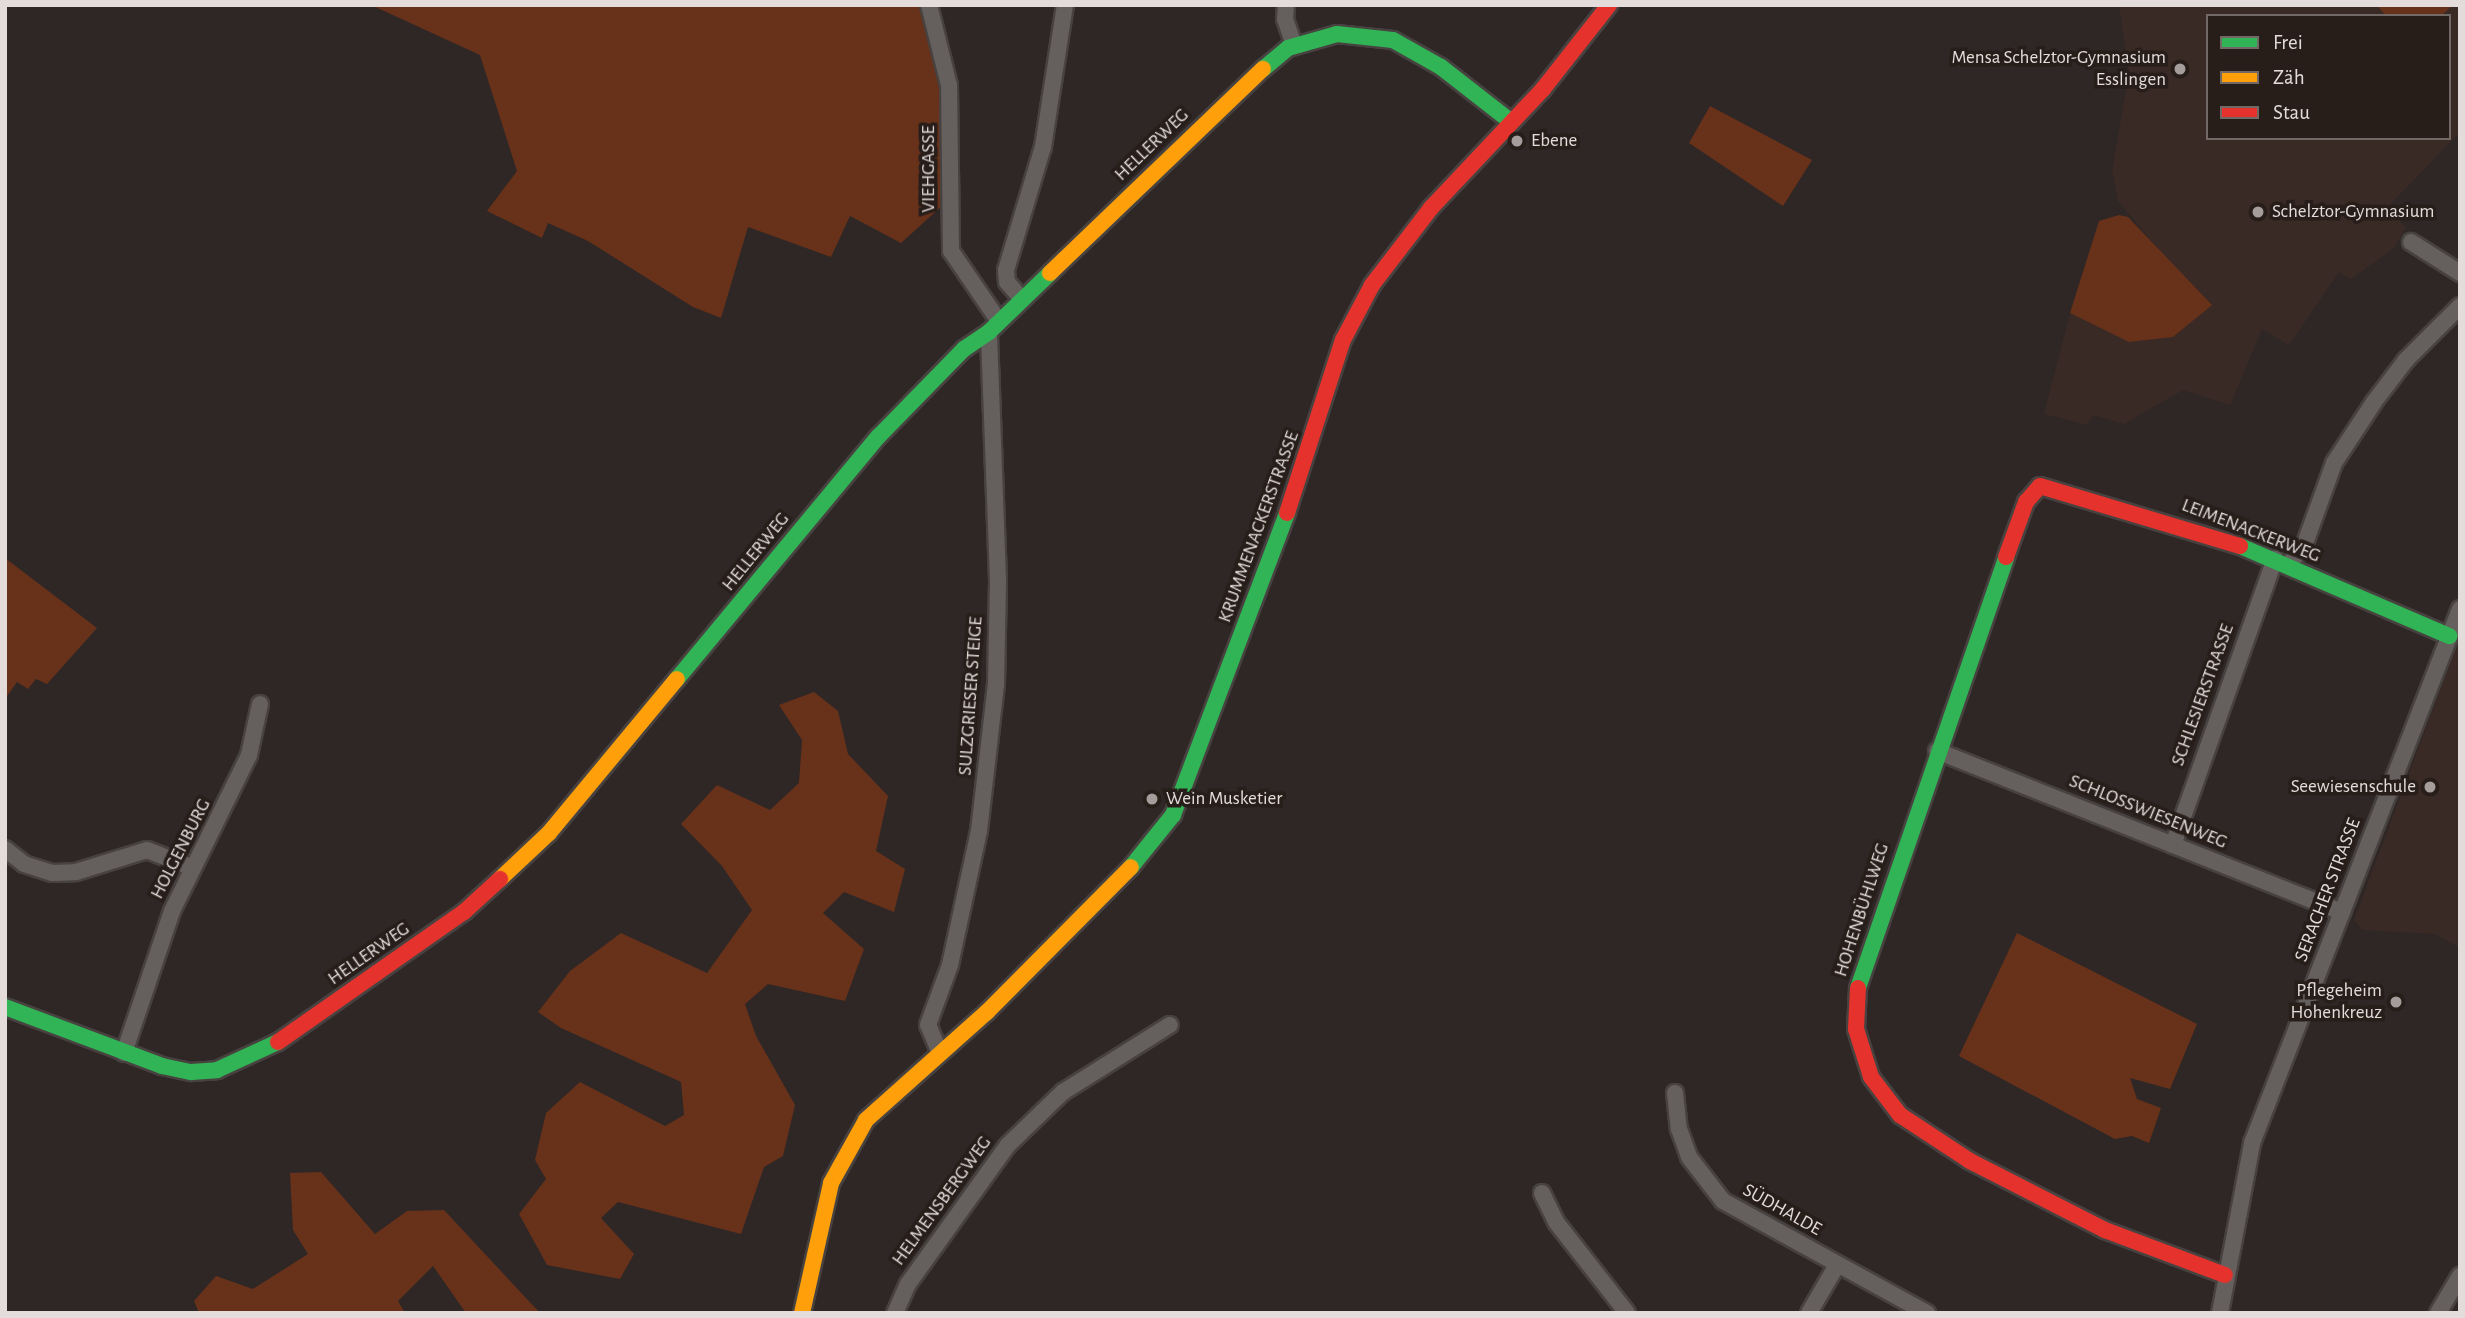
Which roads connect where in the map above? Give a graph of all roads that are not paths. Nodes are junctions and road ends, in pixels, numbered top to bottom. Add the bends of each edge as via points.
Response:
1 (929, 5) edge
2 (1065, 5) edge
3 (1286, 5) edge
4 (1609, 5) edge
5 (1294, 45) junction
6 (1510, 121) junction
7 (2411, 242) dead end
8 (2460, 273) edge
9 (1021, 298) junction
10 (2460, 306) edge
11 (993, 326) junction
12 (2033, 490) joint
13 (2281, 562) junction
14 (2460, 609) edge
15 (2449, 636) junction
16 (260, 704) dead end
17 (1937, 751) junction
18 (2173, 845) junction
19 (5, 849) edge
20 (191, 867) junction
21 (2342, 912) junction
22 (5, 1007) edge
23 (1170, 1025) dead end
24 (940, 1053) junction
25 (124, 1054) junction
26 (1675, 1093) dead end
27 (1542, 1193) dead end
28 (1838, 1265) junction
29 (2225, 1275) junction
30 (2460, 1276) edge
31 (802, 1313) edge
32 (895, 1313) edge
33 (1628, 1313) edge
34 (1809, 1313) edge
35 (1927, 1313) edge
36 (2220, 1313) edge
37 (2438, 1313) edge

1 - 11 street, VIEHGASSE via 949,85 951,255
2 - 9 street via 1043,147 1006,270 1007,282
3 - 5 street via 1285,19
4 - 6 street, KRUMMENACKERSTRASSE via 1559,70
5 - 6 street, HELLERWEG via 1337,34 1393,40 1436,63
5 - 9 street, HELLERWEG via 1244,84
6 - 24 street, KRUMMENACKERSTRASSE via 1400,247 1352,320 1310,453 1191,774 1166,827 996,1002
7 - 8 street
9 - 11 street, HELLERWEG
10 - 13 street, SCHLESIERSTRASSE via 2406,360 2374,402 2334,464 2304,547
11 - 24 street, SULZGRIESER STEIGE via 996,685 979,831 950,965 928,1025
11 - 25 street, HELLERWEG via 964,349 877,438 549,833 481,898 305,1025 241,1064 191,1072
12 - 13 street, LEIMENACKERWEG via 2054,487
12 - 17 street, HOHENBÜHLWEG
13 - 15 street, LEIMENACKERWEG
13 - 18 street, SCHLESIERSTRASSE
14 - 15 street, SERACHER STRASSE
15 - 21 street, SERACHER STRASSE
16 - 20 street, HOLGENBURG via 243,769
17 - 18 street, SCHLOSSWIESENWEG
17 - 29 street, HOHENBÜHLWEG via 1858,986 1856,1029 1871,1077 1909,1122 1970,1161 2113,1233
18 - 21 street, SCHLOSSWIESENWEG
19 - 20 street via 24,864 52,873 88,869 139,850 165,853
20 - 25 street, HOLGENBURG
21 - 29 street, SERACHER STRASSE via 2252,1143
22 - 25 street, HELLERWEG
23 - 32 street, HELMENSBERGWEG via 1063,1092 1007,1146 908,1284
24 - 31 street, KRUMMENACKERSTRASSE via 876,1109 835,1174
26 - 28 street, SÜDHALDE via 1682,1139 1708,1186 1743,1214
27 - 33 street
28 - 34 street
28 - 35 street, SÜDHALDE
29 - 36 street, SERACHER STRASSE
30 - 37 street

